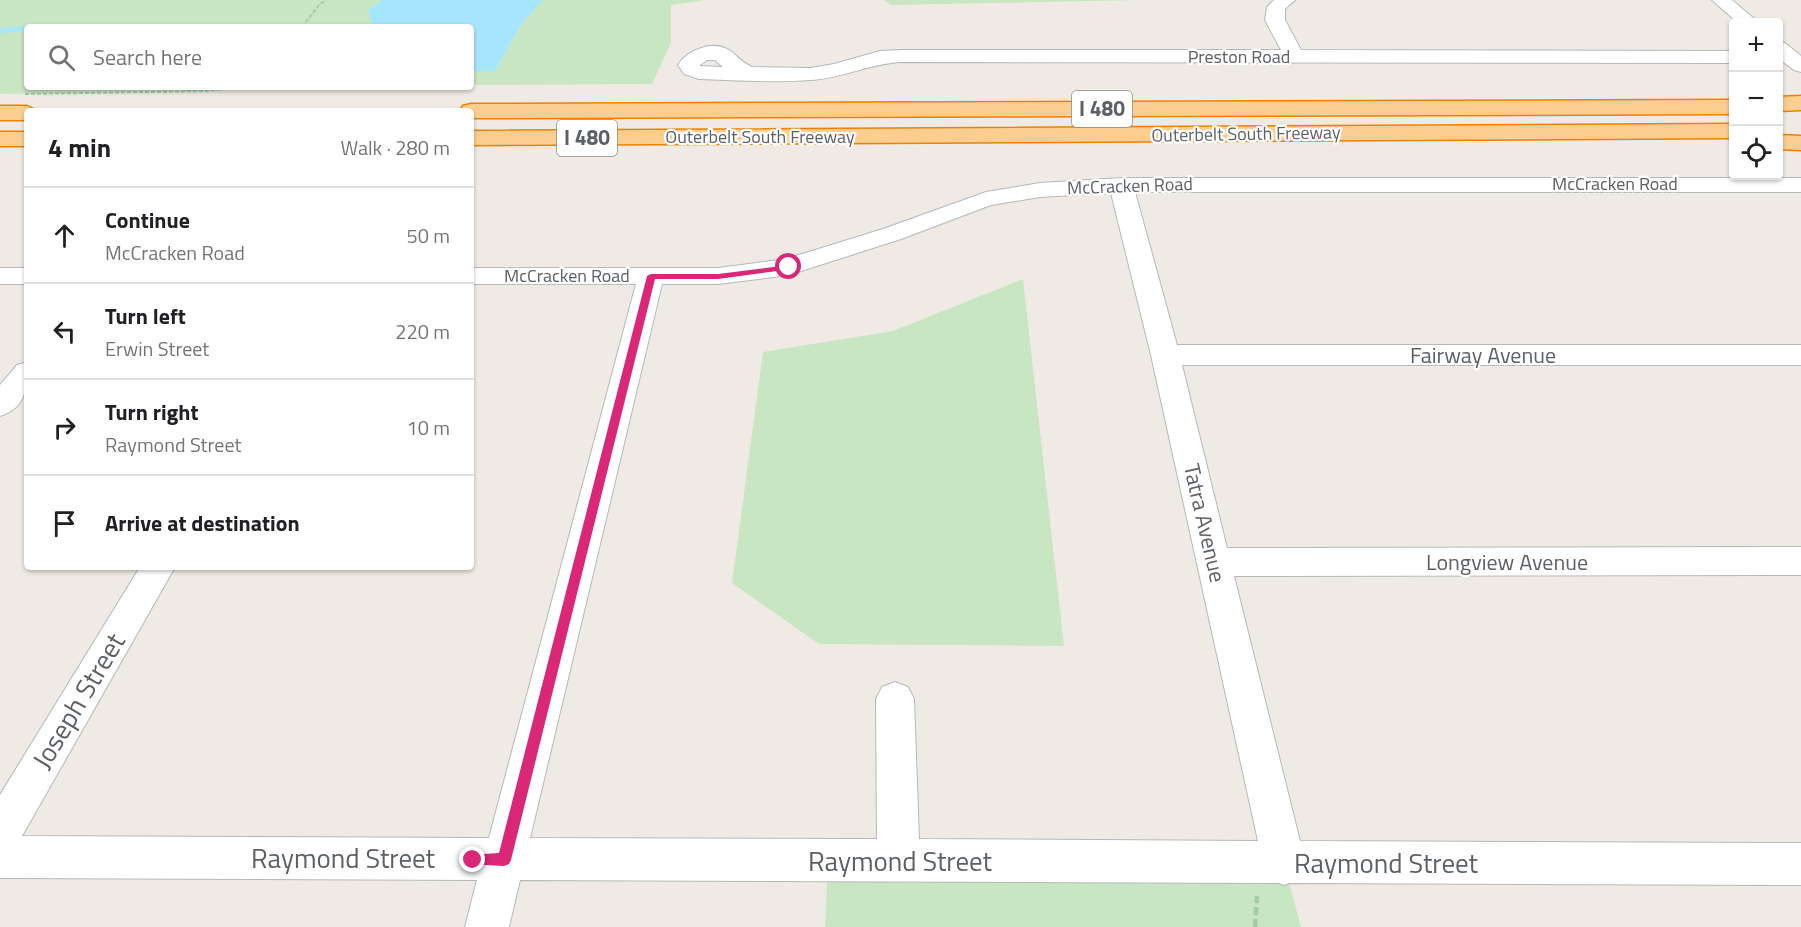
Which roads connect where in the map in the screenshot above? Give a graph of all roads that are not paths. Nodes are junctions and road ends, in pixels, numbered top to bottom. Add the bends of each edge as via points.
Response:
1 (1286, 0) edge
2 (1720, 0) edge
3 (1743, 18) edge
4 (1295, 57) junction
5 (1729, 57) edge
6 (748, 73) dead end
7 (25, 103) edge
8 (1801, 105) edge
9 (1783, 106) edge
10 (1729, 107) edge
11 (474, 111) edge
12 (0, 113) edge
13 (1801, 130) edge
14 (1729, 131) edge
15 (1783, 131) edge
16 (1233, 135) junction
17 (474, 138) edge
18 (0, 139) edge
19 (24, 139) edge
20 (1729, 141) edge
21 (1783, 142) edge
22 (1801, 143) edge
23 (1121, 184) junction
24 (1801, 185) edge
25 (0, 276) edge
26 (24, 276) edge
27 (474, 276) edge
28 (651, 276) junction
29 (1165, 355) junction
30 (1801, 355) edge
31 (24, 376) edge
32 (0, 405) edge
33 (1801, 561) edge
34 (1214, 562) junction
35 (156, 570) edge
36 (895, 699) dead end
37 (0, 834) edge
38 (0, 857) edge
39 (504, 860) junction
40 (899, 862) junction
41 (1284, 864) junction
42 (1801, 864) edge
43 (487, 927) edge

1 - 4 street via 1276,7 1275,20
2 - 3 street
4 - 5 street, Preston Road
4 - 6 street, Preston Road via 891,56 825,72
7 - 12 highway
8 - 9 highway
10 - 11 highway, Outerbelt South Freeway / I 480
13 - 15 highway
14 - 16 highway, Outerbelt South Freeway / I 480
16 - 17 highway, Outerbelt South Freeway / I 480
16 - 20 highway
18 - 19 highway
21 - 22 highway
23 - 24 street, McCracken Road
23 - 28 street, McCracken Road via 1040,190 987,199 789,267 718,276
23 - 29 street, Tatra Avenue
25 - 26 street
27 - 28 street, McCracken Road
28 - 39 street
29 - 30 street, Fairway Avenue
29 - 34 street, Tatra Avenue
31 - 32 street
33 - 34 street, Longview Avenue
34 - 41 street, Tatra Avenue
35 - 37 street, Joseph Street
36 - 40 street
38 - 39 street, Raymond Street
39 - 40 street, Raymond Street
39 - 43 street
40 - 41 street, Raymond Street
41 - 42 street, Raymond Street

